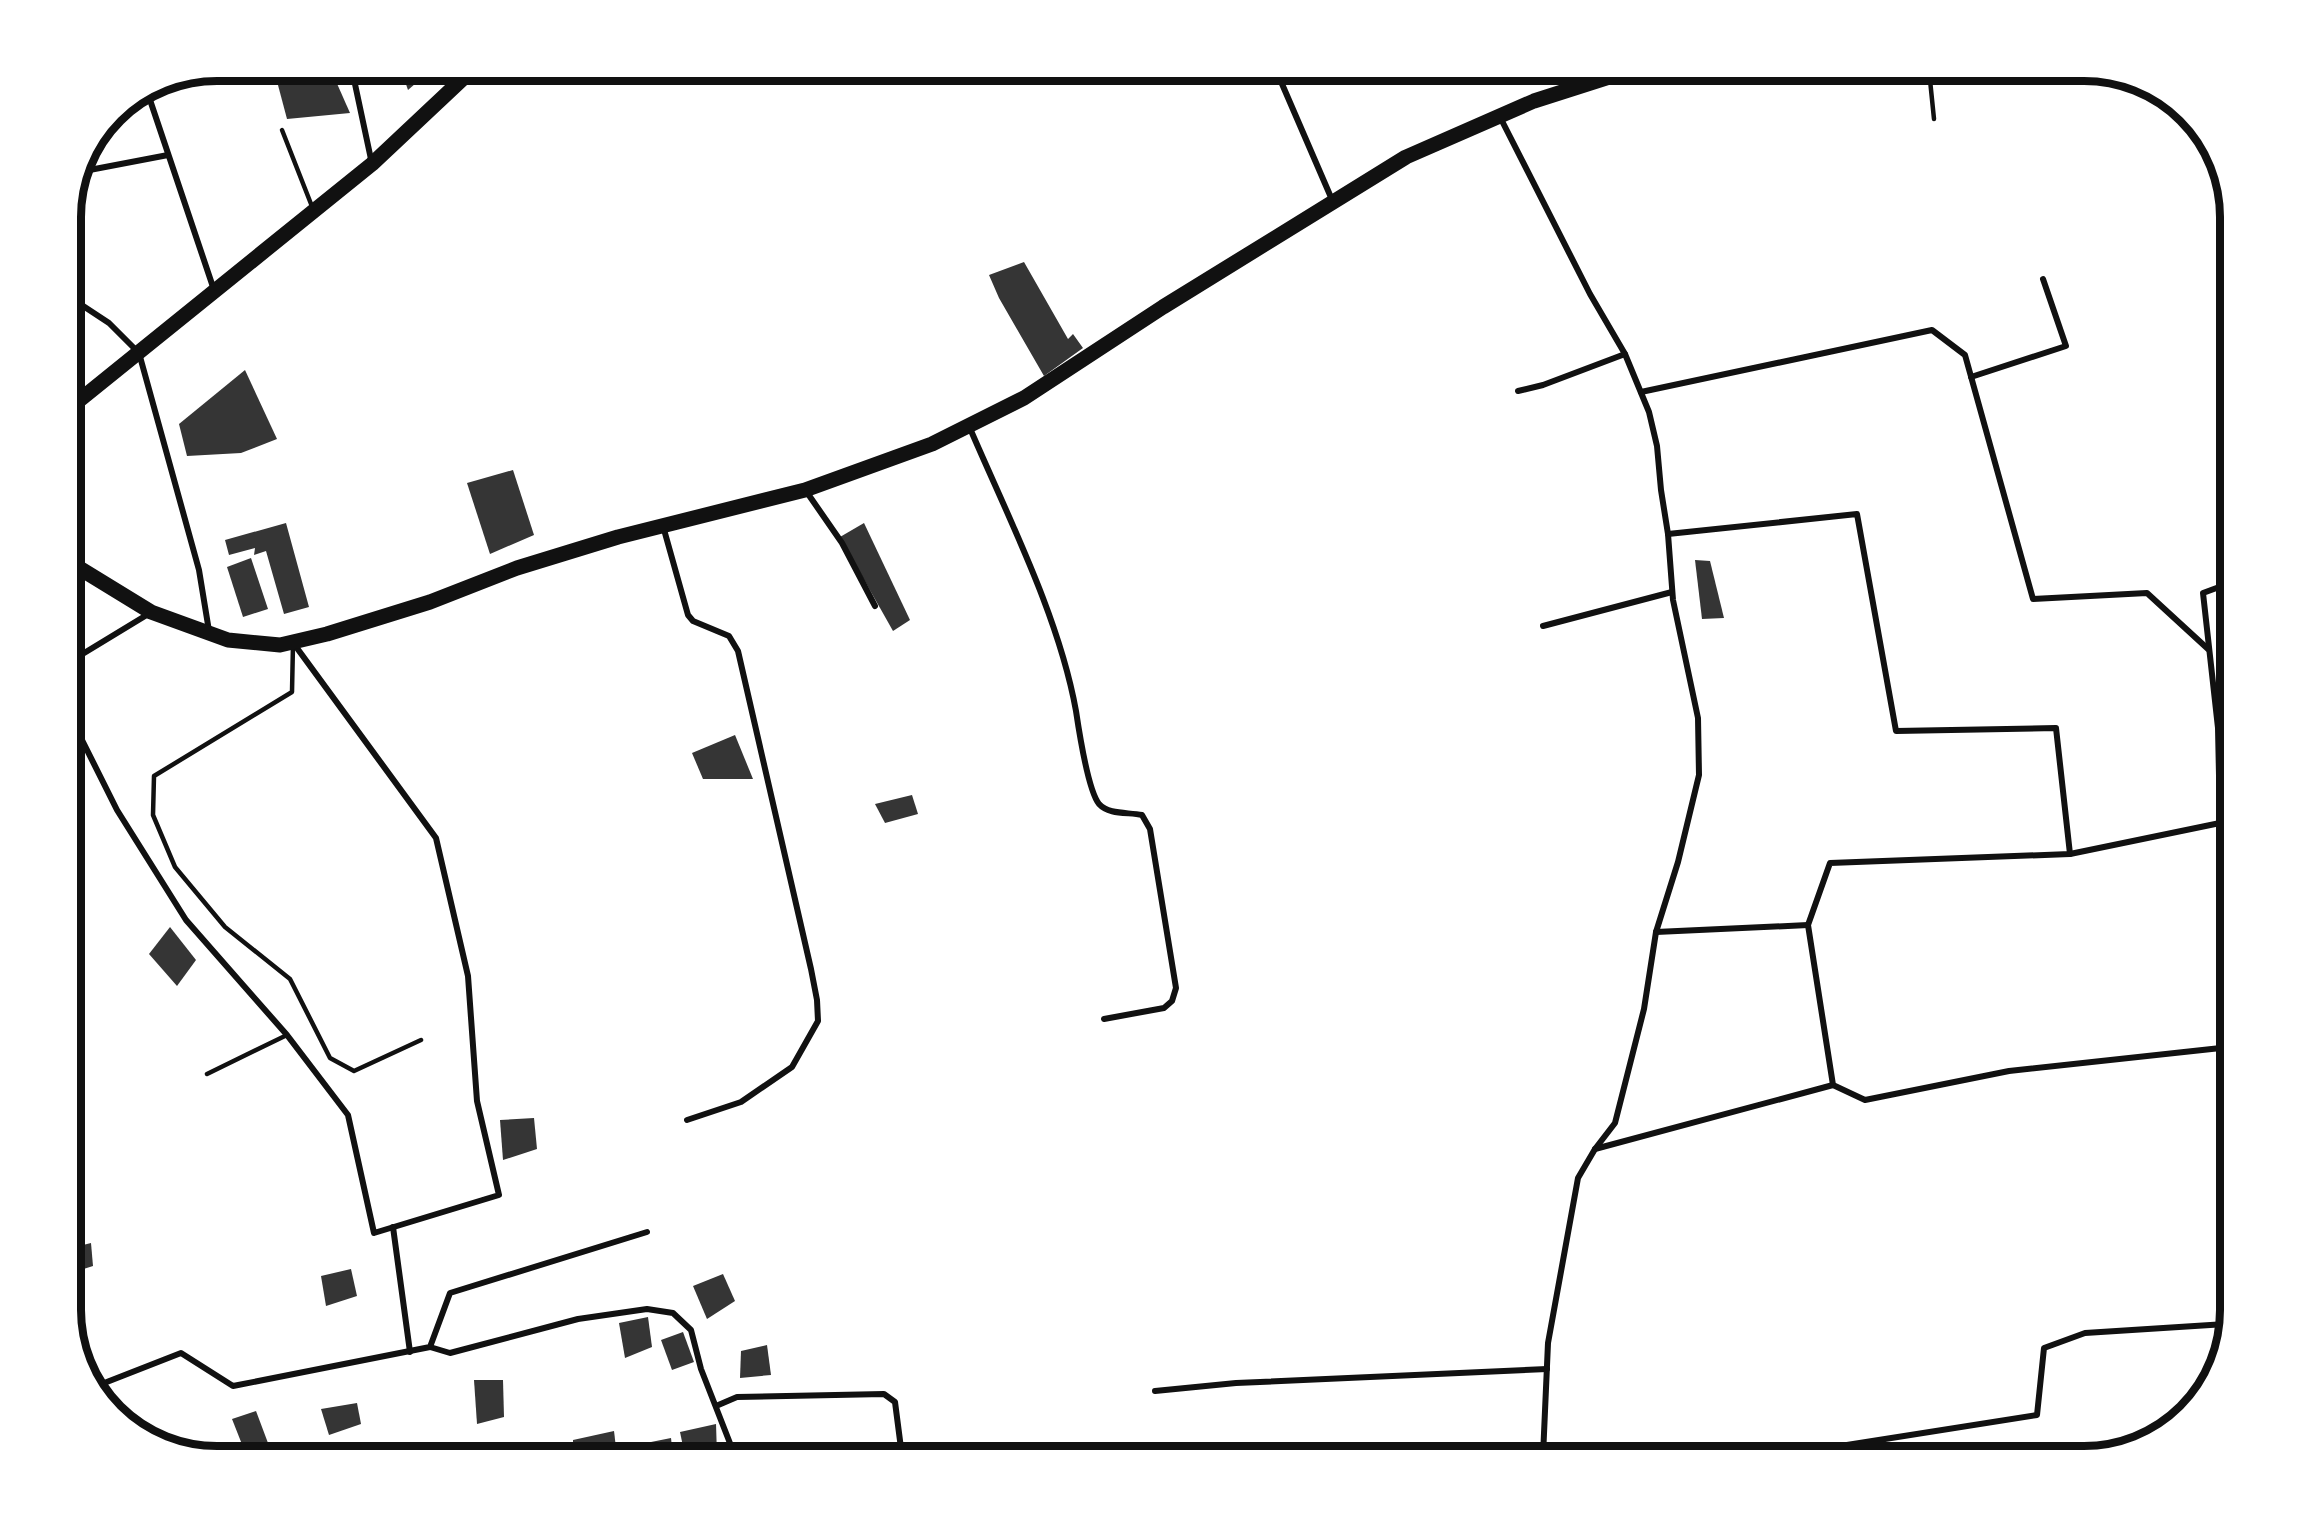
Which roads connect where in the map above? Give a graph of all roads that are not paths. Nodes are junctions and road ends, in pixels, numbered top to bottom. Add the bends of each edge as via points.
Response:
1 (354, 81) edge
2 (460, 81) edge
3 (1281, 81) edge
4 (1588, 81) edge
5 (1930, 81) edge
6 (150, 99) edge
7 (1500, 116) junction
8 (1934, 119) dead end
9 (282, 130) dead end
10 (168, 155) junction
11 (372, 165) junction
12 (90, 170) edge
13 (1334, 203) junction
14 (315, 211) junction
15 (2043, 279) dead end
16 (215, 292) junction
17 (81, 305) edge
18 (139, 353) junction
19 (1624, 354) junction
20 (1971, 377) junction
21 (1518, 391) dead end
22 (1641, 392) junction
23 (81, 399) edge
24 (969, 426) junction
25 (805, 490) junction
26 (663, 526) junction
27 (1668, 534) junction
28 (81, 569) edge
29 (2220, 587) edge
30 (1672, 592) junction
31 (875, 606) dead end
32 (151, 612) junction
33 (1543, 626) dead end
34 (210, 634) junction
35 (293, 642) junction
36 (2208, 649) junction
37 (81, 655) edge
38 (81, 738) edge
39 (2220, 823) joint
40 (2070, 854) junction
41 (1808, 925) junction
42 (1656, 932) junction
43 (1104, 1019) dead end
44 (287, 1035) junction
45 (421, 1040) dead end
46 (2220, 1048) edge
47 (207, 1074) dead end
48 (1833, 1085) junction
49 (687, 1120) dead end
50 (1594, 1149) junction
51 (393, 1227) junction
52 (647, 1232) dead end
53 (2219, 1324) edge
54 (430, 1347) junction
55 (410, 1352) junction
56 (1546, 1369) junction
57 (102, 1383) edge
58 (1155, 1391) dead end
59 (716, 1406) junction
60 (731, 1446) edge
61 (901, 1446) edge
62 (1543, 1446) edge
63 (1840, 1446) edge

1 - 11 street
2 - 11 main road
3 - 13 street
4 - 7 main road
5 - 8 lane
6 - 10 street
7 - 13 main road via 1406,157
7 - 19 street
9 - 14 lane
10 - 12 street
10 - 16 street
11 - 14 main road
13 - 24 main road via 1023,398
14 - 16 main road
15 - 20 street via 2066,346
16 - 18 main road
17 - 18 street via 109,323
18 - 23 main road
18 - 34 street via 199,570
19 - 21 street
19 - 22 street
20 - 22 street via 1965,355 1932,330
20 - 36 street via 2033,599 2147,593
22 - 27 street via 1657,446
24 - 25 main road via 932,444
24 - 43 street via 1050,616 1098,803 1110,812 1142,815 1150,829 1176,988 1172,1001 1164,1008
25 - 26 main road
25 - 31 street via 842,543
26 - 35 main road via 518,568 430,602
26 - 49 street via 688,615 693,621 729,636 738,651 811,969 818,1021 792,1067 741,1102
27 - 30 street
27 - 40 street via 1857,514 1896,731 2056,728
28 - 32 main road
29 - 36 street via 2203,593
30 - 33 street
30 - 42 street via 1698,718 1699,775
32 - 34 main road
32 - 37 street
34 - 35 main road via 228,640 280,645
35 - 45 lane via 292,692 154,776 153,815 175,867 225,927 290,979 330,1058 354,1071
35 - 51 street via 436,838 468,976 477,1101 499,1195
36 - 39 street via 2218,728
38 - 44 street via 117,810 186,920
39 - 40 street
40 - 41 street via 1830,863
41 - 42 street
41 - 48 street
42 - 50 street via 1644,1009 1615,1123
44 - 47 lane
44 - 51 street via 348,1115 374,1233
46 - 48 street via 2010,1071 1865,1101
48 - 50 street
50 - 56 street via 1578,1178 1553,1309
51 - 55 street
52 - 54 street via 450,1293
53 - 63 street via 2085,1333 2044,1348 2037,1415
54 - 55 street
54 - 59 street via 450,1353 578,1319 647,1309 673,1313 692,1330 701,1369
55 - 57 street via 233,1386 181,1353
56 - 58 street via 1236,1383
56 - 62 street
59 - 60 street
59 - 61 street via 736,1397 884,1394 895,1402

